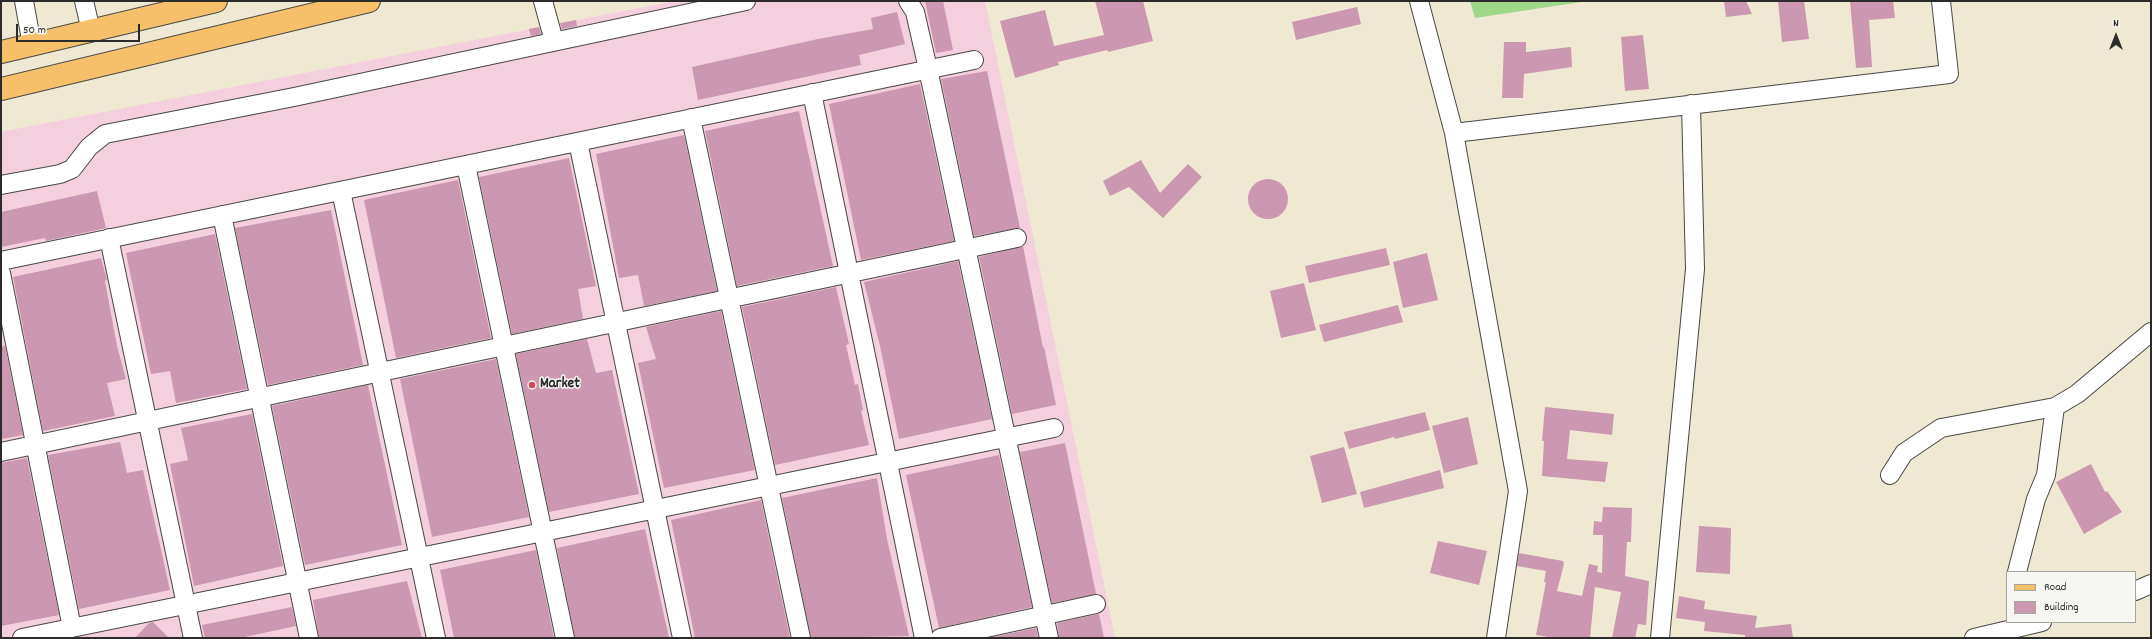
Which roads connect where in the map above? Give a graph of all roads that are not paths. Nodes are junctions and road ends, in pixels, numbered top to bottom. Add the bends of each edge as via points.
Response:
1 (24, 1) edge
2 (84, 1) edge
3 (216, 1) edge
4 (369, 1) edge
5 (543, 1) edge
6 (746, 1) edge
7 (908, 1) edge
8 (1419, 1) edge
9 (1941, 1) edge
10 (91, 30) junction
11 (554, 42) junction
12 (32, 45) junction
13 (1, 52) edge
14 (974, 60) dead end
15 (928, 69) junction
16 (1, 89) edge
17 (812, 93) junction
18 (1691, 104) junction
19 (691, 118) junction
20 (1454, 133) junction
21 (578, 142) junction
22 (466, 164) junction
23 (1, 185) edge
24 (341, 191) junction
25 (222, 215) junction
26 (109, 238) junction
27 (1017, 238) dead end
28 (966, 248) junction
29 (1, 260) edge
30 (1, 273) edge
31 (849, 273) junction
32 (729, 298) junction
33 (616, 322) junction
34 (2151, 332) edge
35 (504, 346) junction
36 (380, 372) junction
37 (260, 398) junction
38 (2055, 407) junction
39 (148, 421) junction
40 (1054, 428) dead end
41 (1007, 438) junction
42 (35, 445) junction
43 (1, 452) edge
44 (888, 462) junction
45 (1890, 475) dead end
46 (769, 486) junction
47 (655, 509) junction
48 (543, 532) junction
49 (419, 557) junction
50 (2017, 571) edge
51 (298, 582) junction
52 (2151, 584) edge
53 (2136, 591) edge
54 (1096, 604) dead end
55 (186, 605) junction
56 (1044, 616) junction
57 (2038, 623) edge
58 (72, 628) junction
59 (2007, 630) edge
60 (22, 638) edge
61 (193, 638) edge
62 (309, 638) edge
63 (436, 638) edge
64 (565, 638) edge
65 (682, 638) edge
66 (801, 638) edge
67 (924, 638) edge
68 (940, 638) edge
69 (1049, 638) edge
70 (1496, 638) edge
71 (1660, 638) edge
72 (1974, 638) edge

1 - 12 street
2 - 10 street
3 - 10 main road
4 - 16 main road
5 - 11 street
6 - 11 street
7 - 15 street via 915,12
8 - 20 street
9 - 18 street via 1949,74
10 - 12 main road
11 - 23 street via 105,134 89,147 72,169 60,174
12 - 13 main road
14 - 15 street
15 - 17 street
15 - 28 street
17 - 19 street
17 - 31 street
18 - 20 street
18 - 71 street via 1695,269
19 - 21 street
19 - 32 street
20 - 70 street via 1518,492
21 - 22 street
21 - 33 street
22 - 24 street
22 - 35 street
24 - 25 street
24 - 36 street
25 - 26 street
25 - 37 street
26 - 29 street
26 - 39 street
27 - 28 street
28 - 31 street
28 - 41 street
30 - 42 street
31 - 32 street
31 - 44 street
32 - 33 street
32 - 46 street
33 - 35 street
33 - 47 street
34 - 38 street via 2077,394
35 - 36 street
35 - 48 street
36 - 37 street
36 - 49 street
37 - 39 street
37 - 51 street
38 - 45 street via 1941,428 1904,453
38 - 50 street via 2046,475 2036,499
39 - 42 street
39 - 55 street
40 - 41 street
41 - 44 street
41 - 56 street
42 - 43 street
42 - 58 street
44 - 46 street
44 - 67 street
46 - 47 street
46 - 66 street
47 - 48 street
47 - 65 street
48 - 49 street
48 - 64 street
49 - 51 street
49 - 63 street
51 - 55 street
51 - 62 street
52 - 53 street
54 - 56 street
55 - 58 street
55 - 61 street
56 - 68 street
56 - 69 street
57 - 59 street
58 - 60 street
59 - 72 street

